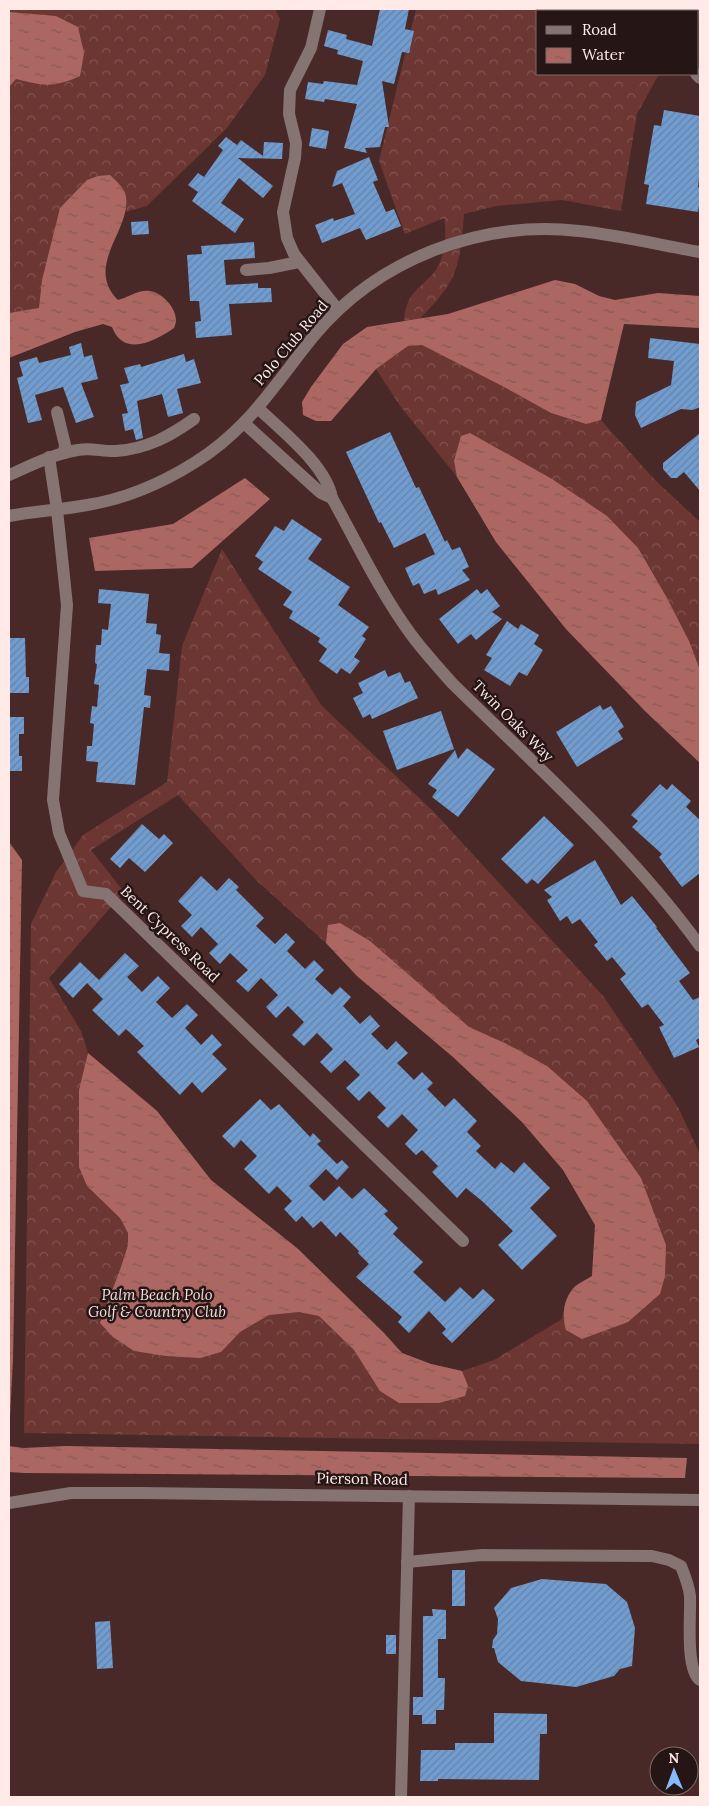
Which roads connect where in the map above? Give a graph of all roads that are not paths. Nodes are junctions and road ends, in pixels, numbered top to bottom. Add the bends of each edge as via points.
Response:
1 (320, 9) edge
2 (700, 252) edge
3 (299, 262) junction
4 (246, 270) dead end
5 (338, 310) junction
6 (258, 408) junction
7 (57, 412) dead end
8 (194, 419) dead end
9 (244, 423) junction
10 (64, 453) junction
11 (49, 457) junction
12 (9, 475) edge
13 (332, 498) junction
14 (57, 510) junction
15 (9, 516) edge
16 (700, 946) edge
17 (463, 1241) dead end
18 (408, 1496) junction
19 (700, 1500) edge
20 (24, 1502) junction
21 (9, 1503) edge
22 (9, 1509) edge
23 (407, 1562) junction
24 (700, 1680) edge
25 (402, 1797) edge

1 - 3 street via 311,48 290,90 289,114 296,158 283,212 287,238
2 - 5 street, Polo Club Road via 580,231 545,229 488,234 423,254 385,274
3 - 4 street
3 - 5 street
5 - 6 street, Polo Club Road
6 - 9 street, Polo Club Road
6 - 13 street, Twin Oaks Way via 298,446 316,468
7 - 10 street
8 - 10 street via 169,436 142,447 116,451 80,449
9 - 13 street, Twin Oaks Way via 321,493
9 - 14 street, Polo Club Road via 195,463 155,484 114,499
10 - 11 street
11 - 12 street
11 - 14 street
13 - 16 street, Twin Oaks Way via 389,601 433,662 613,843
14 - 15 street, Polo Club Road
14 - 17 street, Bent Cypress Road via 67,605 53,800 59,833 83,891 106,894
18 - 19 street, Pierson Road
18 - 20 street, Pierson Road via 70,1494
18 - 23 street
20 - 21 street, Pierson Road
20 - 22 street, Pierson Road
23 - 24 street via 482,1555 652,1556 669,1560 681,1566 687,1581 692,1662
23 - 25 street

